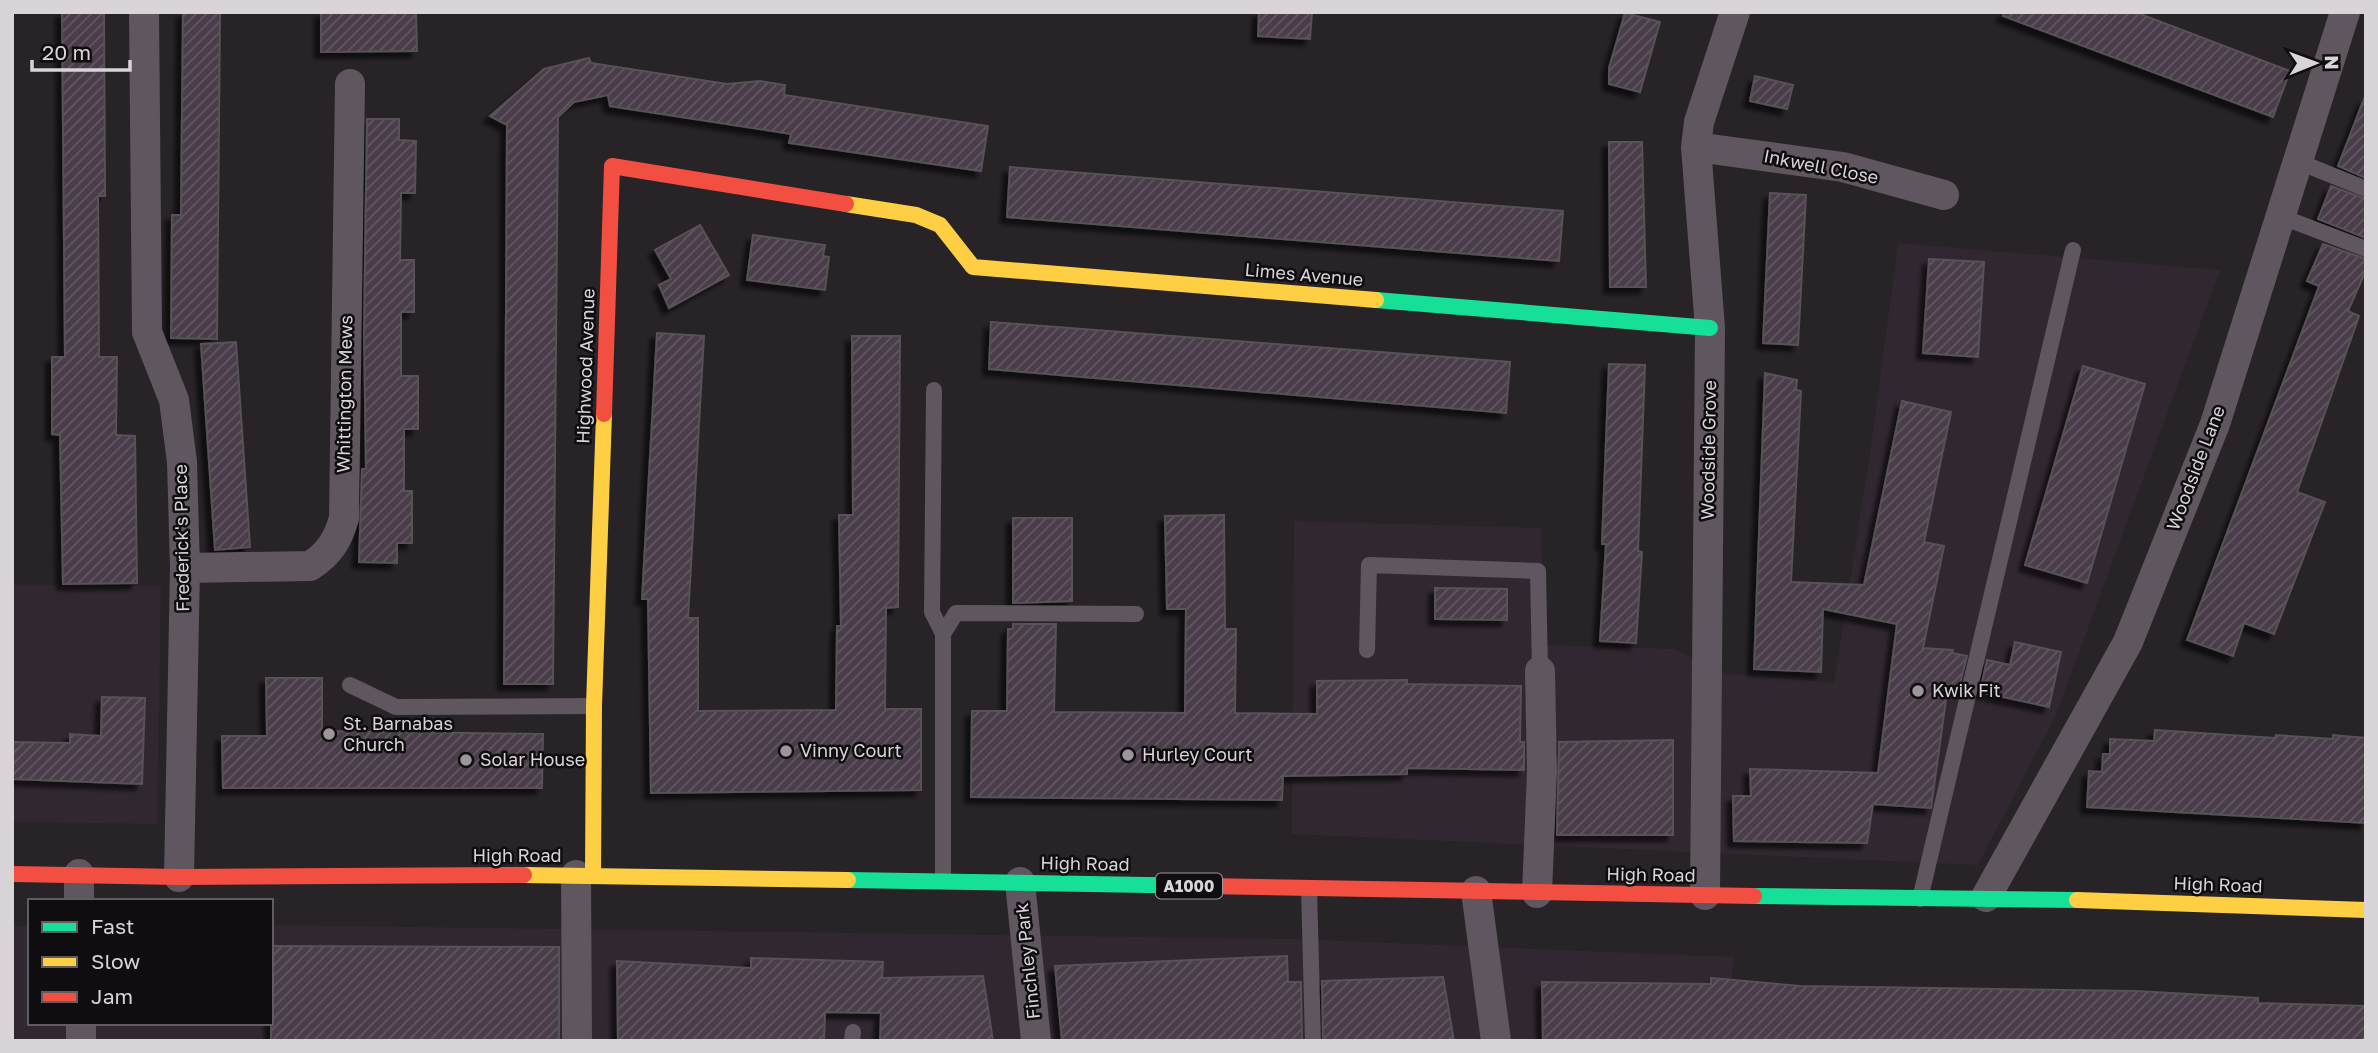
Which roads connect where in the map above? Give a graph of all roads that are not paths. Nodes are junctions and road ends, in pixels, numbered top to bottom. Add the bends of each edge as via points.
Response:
1 (144, 12) edge
2 (1735, 12) edge
3 (2345, 12) edge
4 (350, 84) dead end
5 (1696, 147) junction
6 (2299, 162) junction
7 (2366, 189) edge
8 (1944, 195) dead end
9 (916, 215) joint
10 (2282, 217) junction
11 (2366, 249) edge
12 (2073, 250) dead end
13 (1710, 328) junction
14 (934, 390) dead end
15 (185, 568) junction
16 (1136, 614) dead end
17 (943, 634) junction
18 (1367, 650) dead end
19 (1540, 671) joint
20 (350, 685) dead end
21 (594, 706) junction
22 (12, 874) edge
23 (585, 875) junction
24 (178, 877) junction
25 (943, 881) junction
26 (1020, 882) junction
27 (79, 887) edge
28 (1309, 888) junction
29 (1476, 891) junction
30 (1537, 893) junction
31 (1705, 895) junction
32 (1986, 897) junction
33 (1920, 899) junction
34 (2366, 909) edge
35 (578, 1041) edge
36 (1036, 1041) edge
37 (1313, 1041) edge
38 (1496, 1041) edge

1 - 15 street, Frederick's Place via 146,332 174,400 182,462
2 - 5 street, Woodside Grove via 1699,122
3 - 6 street, Woodside Lane
4 - 15 street, Whittington Mews via 344,518 339,538 310,566
5 - 8 street, Inkwell Close via 1843,167
5 - 13 street, Woodside Grove
6 - 7 lane
6 - 10 street, Woodside Lane
9 - 13 main road, Limes Avenue via 940,225 973,267
9 - 21 main road, Highwood Avenue via 612,166
10 - 11 lane
10 - 32 street, Woodside Lane via 2215,424 2128,642
12 - 33 lane
13 - 31 street, Woodside Grove
14 - 17 lane via 932,612
15 - 24 street, Frederick's Place
16 - 17 lane via 956,613
17 - 25 lane
18 - 19 lane via 1369,565 1538,571
19 - 30 street
20 - 21 lane via 396,707
21 - 23 main road, Highwood Avenue
22 - 27 main road, High Road / A1000
23 - 24 main road, High Road / A1000
23 - 25 main road, High Road / A1000
23 - 35 street
24 - 27 main road, High Road / A1000
25 - 26 main road, High Road / A1000
26 - 28 main road, High Road / A1000
26 - 36 street, Finchley Park
28 - 29 main road, High Road / A1000
28 - 37 lane
29 - 30 main road, High Road / A1000
29 - 38 street
30 - 31 main road, High Road / A1000
31 - 33 main road, High Road / A1000
32 - 33 main road, High Road / A1000
32 - 34 main road, High Road / A1000

